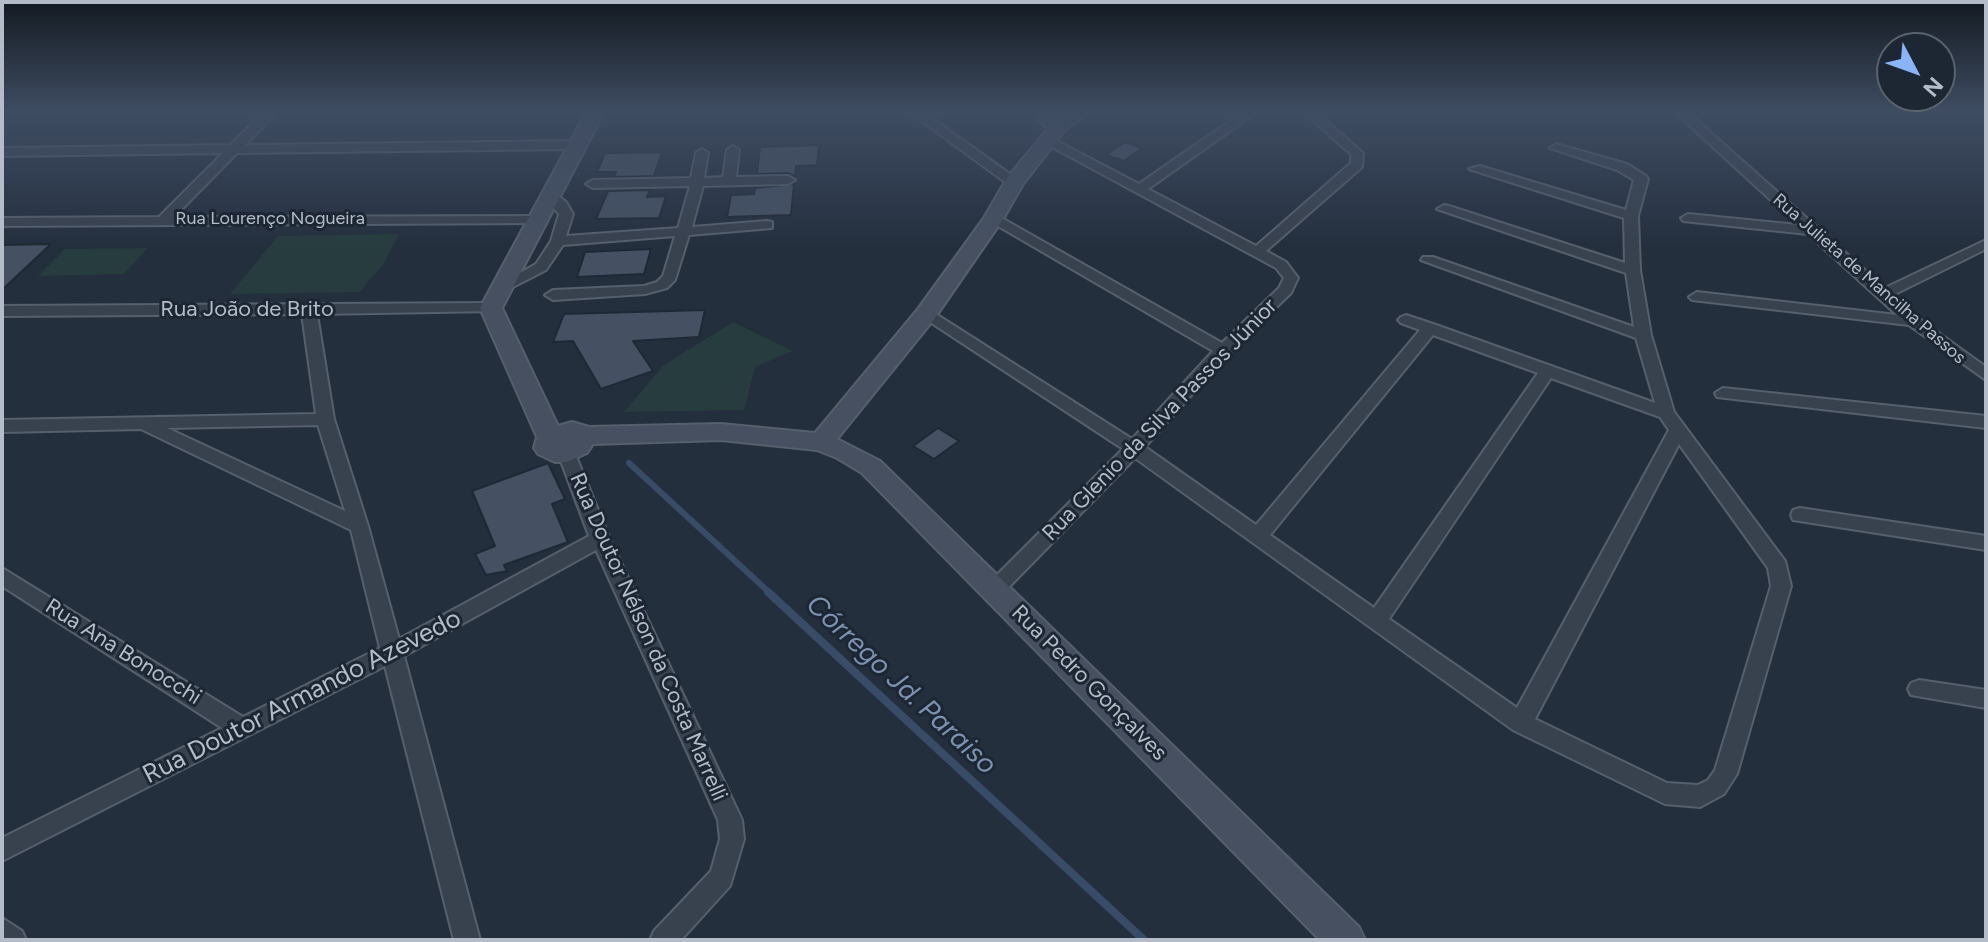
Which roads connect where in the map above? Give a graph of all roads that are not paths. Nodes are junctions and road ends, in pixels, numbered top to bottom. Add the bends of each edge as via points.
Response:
1 (226, 158) edge
2 (571, 158) edge
3 (701, 158) edge
4 (732, 158) edge
5 (980, 158) edge
6 (1033, 158) edge
7 (1088, 158) edge
8 (1185, 158) edge
9 (1359, 158) edge
10 (1587, 158) edge
11 (1731, 158) edge
12 (1475, 169) dead end
13 (788, 180) dead end
14 (698, 181) junction
15 (729, 181) junction
16 (1014, 182) junction
17 (593, 184) dead end
18 (1139, 190) junction
19 (551, 197) junction
20 (1444, 209) dead end
21 (1631, 216) junction
22 (1688, 218) dead end
23 (164, 219) junction
24 (538, 219) junction
25 (993, 219) junction
26 (2, 222) edge
27 (767, 225) dead end
28 (1809, 230) junction
29 (681, 231) junction
30 (558, 241) junction
31 (1986, 244) edge
32 (1257, 252) junction
33 (1428, 260) dead end
34 (1633, 270) junction
35 (1884, 294) junction
36 (553, 295) dead end
37 (497, 297) junction
38 (1697, 297) dead end
39 (309, 309) junction
40 (2, 311) edge
41 (926, 314) junction
42 (1406, 320) dead end
43 (1913, 321) junction
44 (1430, 328) junction
45 (1643, 335) junction
46 (1223, 350) junction
47 (1547, 371) junction
48 (1986, 375) edge
49 (1723, 393) dead end
50 (325, 419) junction
51 (1986, 422) edge
52 (142, 423) junction
53 (1671, 423) junction
54 (2, 426) edge
55 (567, 442) junction
56 (821, 442) junction
57 (1134, 448) junction
58 (1800, 515) dead end
59 (359, 526) junction
60 (1258, 536) junction
61 (600, 539) junction
62 (1986, 543) edge
63 (2, 576) edge
64 (995, 589) junction
65 (1376, 622) junction
66 (391, 653) junction
67 (1919, 689) dead end
68 (1986, 699) edge
69 (1521, 723) junction
70 (243, 729) junction
71 (2, 850) edge
72 (2, 931) edge
73 (13, 940) edge
74 (467, 940) edge
75 (663, 940) edge
76 (1346, 940) edge

1 - 23 street
2 - 19 street
3 - 14 street
4 - 15 street
5 - 16 street
6 - 16 street
7 - 18 street
8 - 18 street
9 - 32 street
10 - 21 street via 1637,174 1642,184
11 - 28 street, Rua Julieta de Mancilha Passos
12 - 21 street
13 - 15 street
14 - 15 street
14 - 17 street
14 - 29 street
16 - 25 street
18 - 32 street
19 - 24 street
19 - 30 street via 566,214
20 - 34 street
21 - 34 street
22 - 28 street
23 - 24 street, Rua Lourenço Nogueira
23 - 26 street, Rua Lourenço Nogueira
24 - 37 street
25 - 41 street
25 - 46 street
27 - 29 street
28 - 35 street, Rua Julieta de Mancilha Passos
29 - 30 street
29 - 36 street via 670,277 662,285
30 - 37 street via 541,267
31 - 35 street
32 - 46 street, Rua Glenio da Silva Passos Júnior via 1281,265 1291,278 1286,290
33 - 45 street
34 - 45 street
35 - 43 street, Rua Julieta de Mancilha Passos
37 - 39 street, Rua João de Brito
37 - 55 street
38 - 43 street
39 - 40 street, Rua João de Brito
39 - 50 street
41 - 56 street
41 - 57 street
42 - 44 street
43 - 48 street, Rua Julieta de Mancilha Passos
44 - 47 street
44 - 60 street
45 - 53 street
46 - 57 street, Rua Glenio da Silva Passos Júnior
47 - 53 street
47 - 65 street
49 - 51 street
50 - 52 street
50 - 59 street
52 - 54 street
52 - 59 street
53 - 69 street
53 - 69 street via 1778,566 1781,586 1725,774 1700,796 1665,793
55 - 56 street, Rua Pedro Gonçalves via 721,432
55 - 61 street, Rua Doutor Nélson da Costa Marrelli
56 - 64 street, Rua Pedro Gonçalves via 871,467
57 - 60 street
57 - 64 street, Rua Glenio da Silva Passos Júnior
58 - 62 street
59 - 66 street
60 - 65 street
61 - 66 street, Rua Doutor Armando Azevedo
61 - 75 street, Rua Doutor Nélson da Costa Marrelli via 730,820 732,839 721,878
63 - 70 street, Rua Ana Bonocchi
64 - 76 street, Rua Pedro Gonçalves
65 - 69 street
66 - 70 street, Rua Doutor Armando Azevedo
66 - 74 street
67 - 68 street
70 - 71 street, Rua Doutor Armando Azevedo
72 - 73 street

